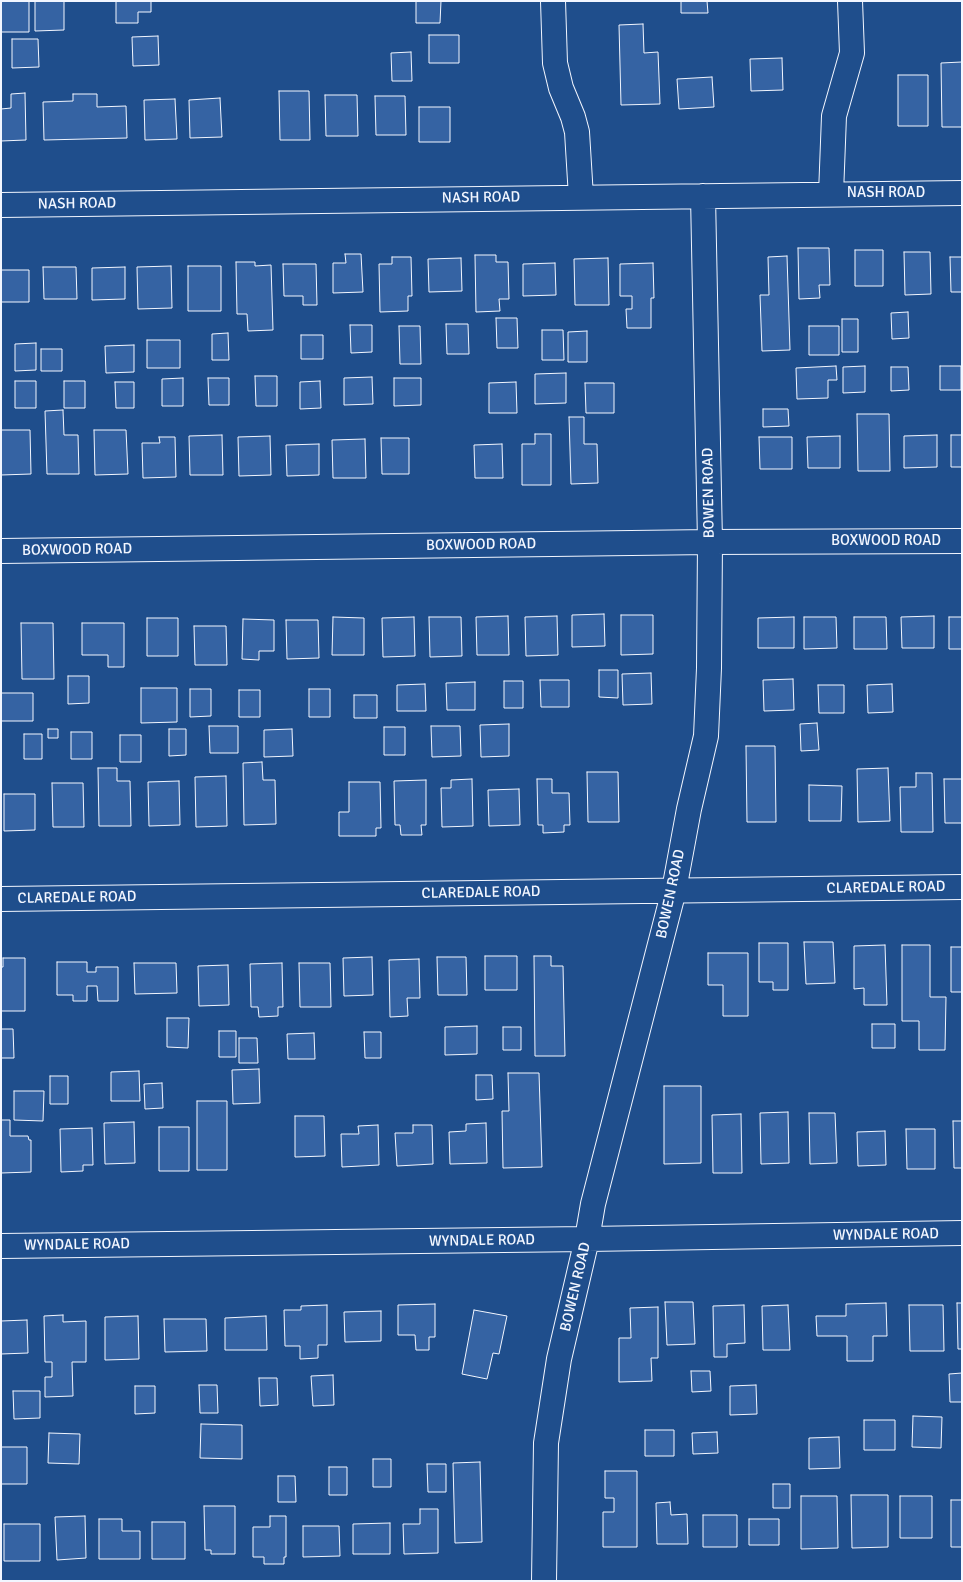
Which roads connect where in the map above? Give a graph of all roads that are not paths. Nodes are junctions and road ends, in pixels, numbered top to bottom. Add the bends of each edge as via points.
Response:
1 (554, 1) edge
2 (850, 1) edge
3 (962, 193) edge
4 (831, 194) junction
5 (703, 196) junction
6 (581, 197) junction
7 (1, 205) edge
8 (962, 540) edge
9 (710, 542) junction
10 (1, 551) edge
11 (962, 887) edge
12 (674, 890) junction
13 (1, 899) edge
14 (962, 1233) edge
15 (587, 1240) junction
16 (1, 1246) edge
17 (544, 1581) edge

1 - 6 street via 555,64 577,132
2 - 4 street via 852,53 834,116
3 - 4 street, NASH ROAD
4 - 5 street, NASH ROAD
5 - 6 street, NASH ROAD
5 - 9 street, BOWEN ROAD
6 - 7 street, NASH ROAD
8 - 9 street, BOXWOOD ROAD
9 - 10 street, BOXWOOD ROAD
9 - 12 street, BOWEN ROAD via 706,736
11 - 12 street, CLAREDALE ROAD
12 - 13 street, CLAREDALE ROAD
12 - 15 street, BOWEN ROAD via 593,1204
14 - 15 street, WYNDALE ROAD
15 - 16 street, WYNDALE ROAD
15 - 17 street, BOWEN ROAD via 559,1359 546,1443

